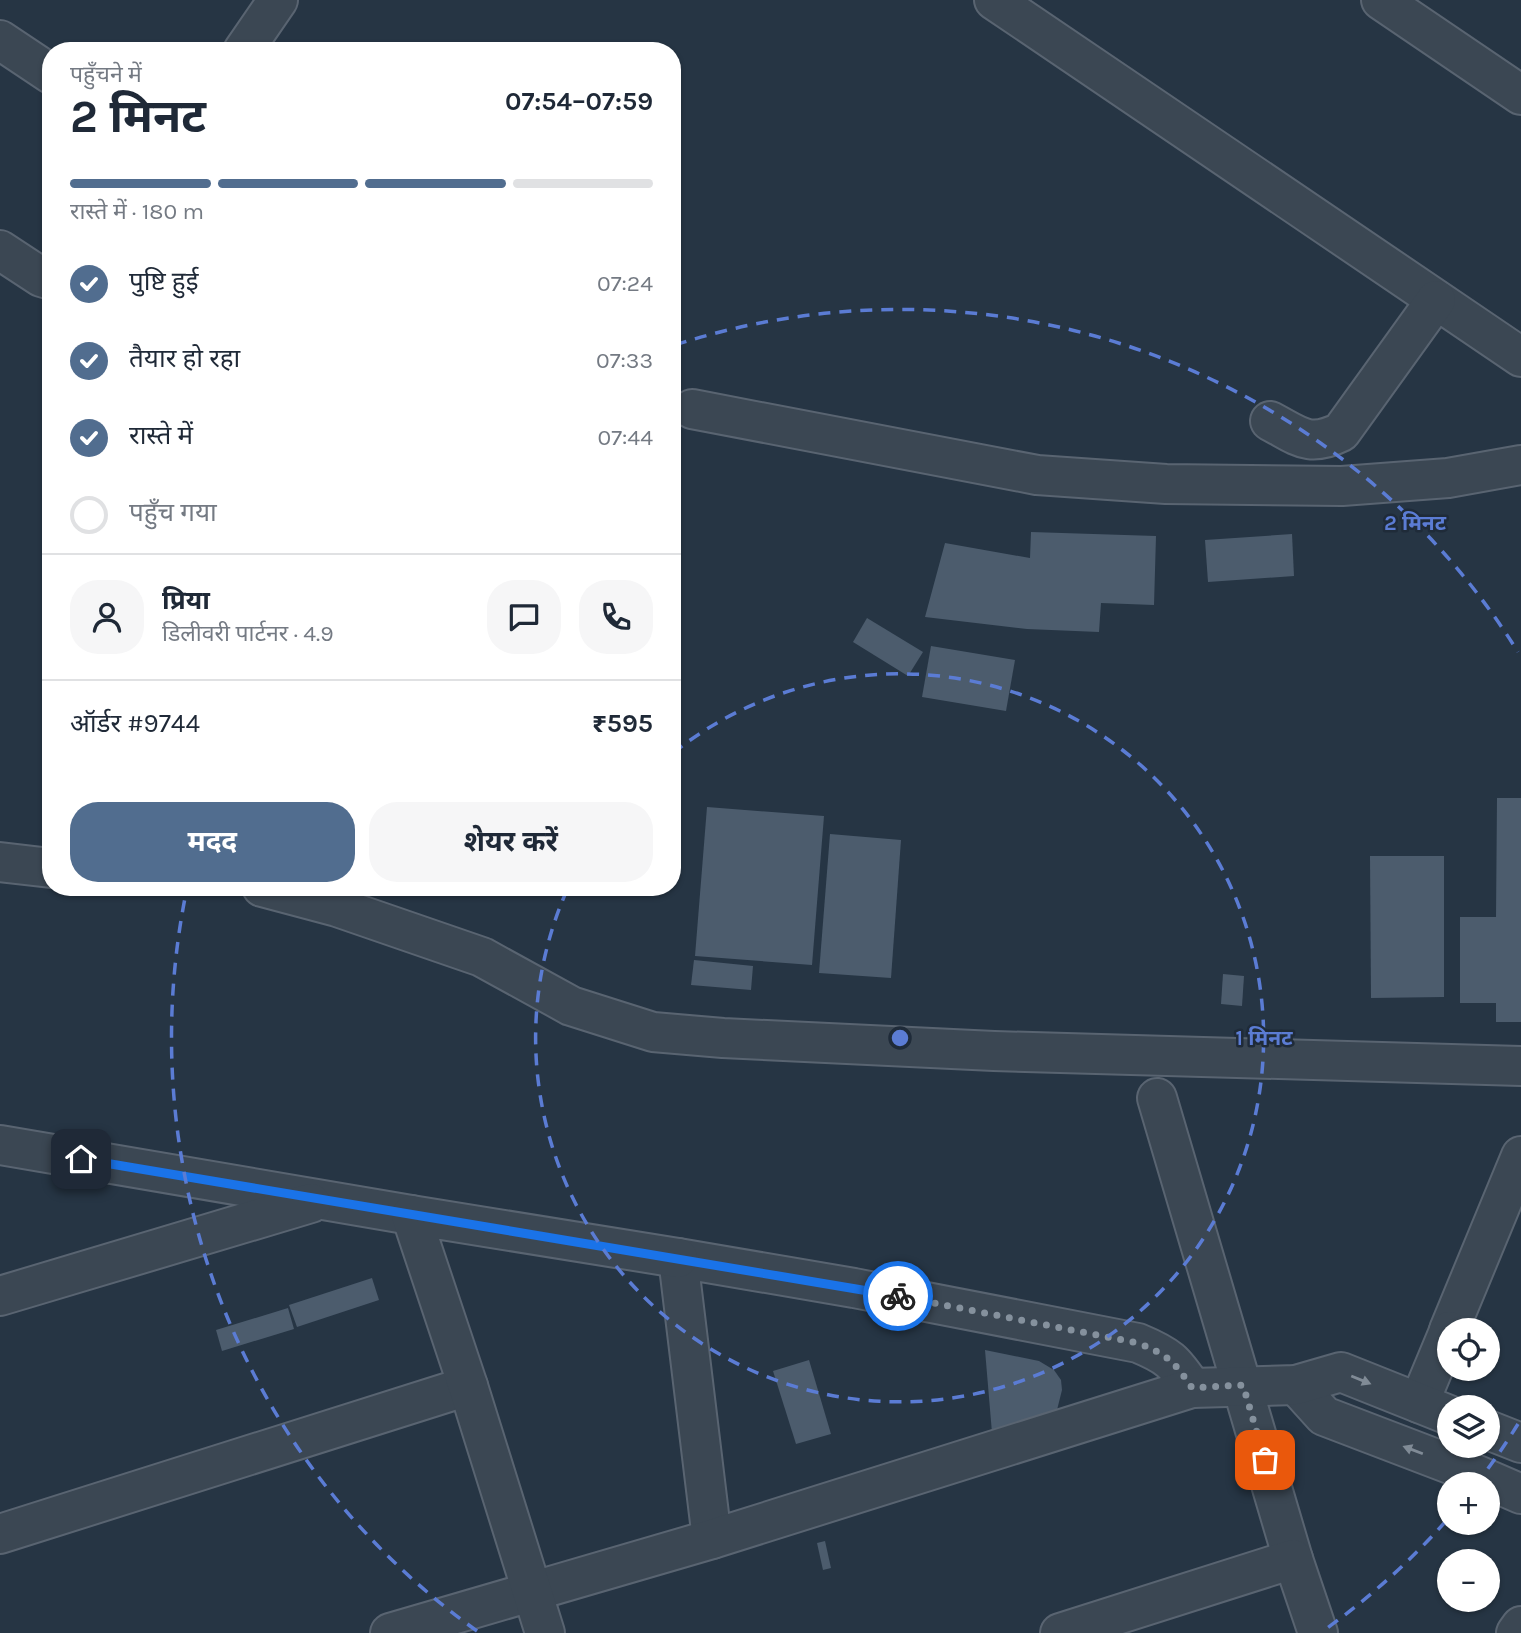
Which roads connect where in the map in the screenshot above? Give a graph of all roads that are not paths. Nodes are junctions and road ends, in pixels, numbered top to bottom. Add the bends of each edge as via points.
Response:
1 (1381, 0) edge
2 (996, 1) edge
3 (271, 2) edge
4 (0, 40) edge
5 (248, 42) edge
6 (42, 68) edge
7 (1521, 95) edge
8 (0, 250) edge
9 (42, 277) edge
10 (1436, 300) junction
11 (1521, 358) edge
12 (692, 409) dead end
13 (1270, 421) dead end
14 (1521, 465) edge
15 (0, 862) edge
16 (42, 867) edge
17 (296, 896) edge
18 (1521, 1066) edge
19 (1157, 1098) dead end
20 (0, 1145) edge
21 (1521, 1156) edge
22 (319, 1200) junction
23 (411, 1215) junction
24 (678, 1258) junction
25 (0, 1296) edge
26 (1454, 1318) edge
27 (1439, 1381) edge
28 (1243, 1385) junction
29 (1296, 1385) junction
30 (468, 1386) junction
31 (1192, 1388) junction
32 (1434, 1409) edge
33 (1500, 1435) edge
34 (1521, 1443) edge
35 (1521, 1494) edge
36 (0, 1534) edge
37 (712, 1539) junction
38 (1293, 1559) junction
39 (532, 1592) junction
40 (1521, 1626) edge
41 (390, 1633) edge
42 (545, 1633) edge
43 (1060, 1633) edge
44 (1318, 1633) edge
45 (1516, 1633) edge

1 - 7 street
2 - 10 street
3 - 5 street
4 - 6 street
8 - 9 street
10 - 11 street
10 - 13 street via 1341,432 1325,440 1304,439
12 - 14 street via 1037,475 1166,484 1342,486 1448,478
15 - 16 street
17 - 18 street via 482,957 571,1006 653,1032 994,1051
19 - 28 street
20 - 22 street
21 - 26 street
22 - 23 street
22 - 25 street
23 - 24 street
23 - 30 street
24 - 31 street via 1138,1343 1174,1362
24 - 37 street
27 - 32 street
28 - 29 street
28 - 31 street
28 - 38 street
29 -> 32 street via 1341,1372
35 -> 29 street via 1324,1416
30 - 36 street
30 - 39 street
31 - 37 street
33 - 34 street
37 - 39 street
38 - 43 street
38 - 44 street
39 - 41 street
39 - 42 street
40 - 45 street

